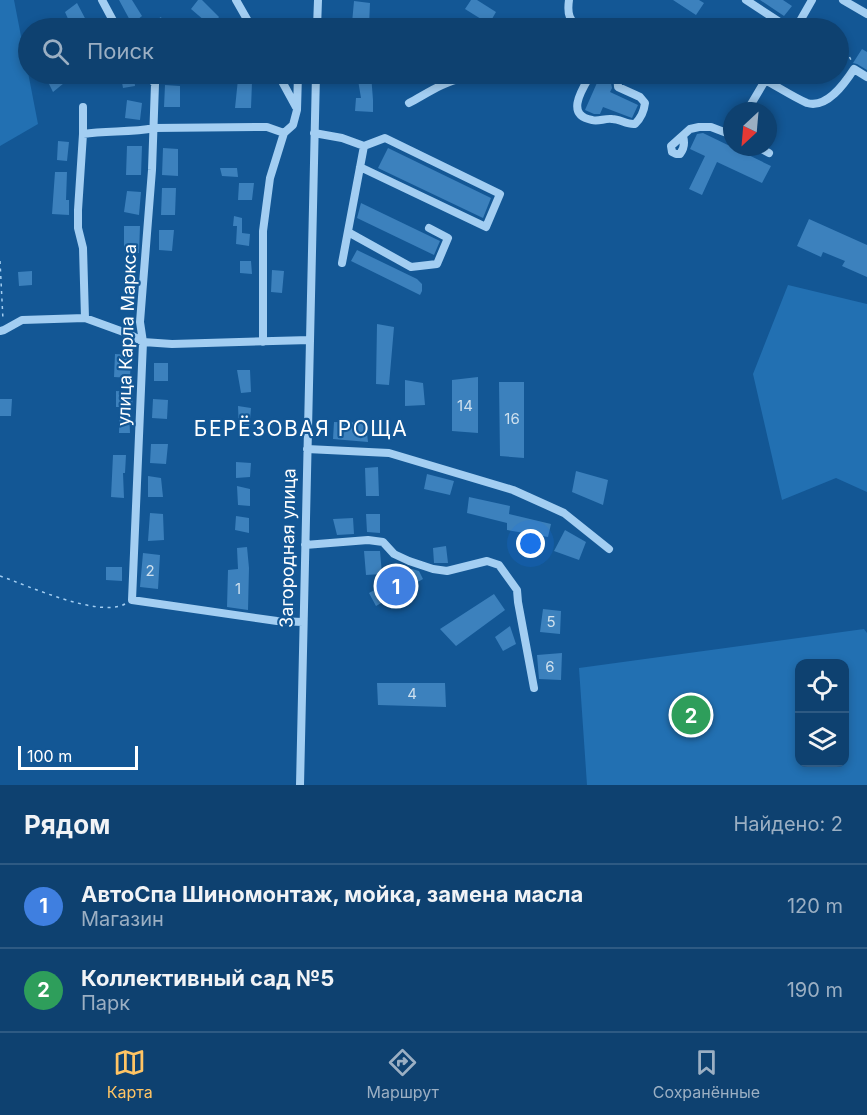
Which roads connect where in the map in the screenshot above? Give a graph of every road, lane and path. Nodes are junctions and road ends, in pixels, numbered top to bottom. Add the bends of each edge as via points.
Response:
1 (102, 0) edge
2 (236, 0) edge
3 (318, 0) edge
4 (569, 0) edge
5 (746, 0) edge
6 (812, 0) edge
7 (843, 0) edge
8 (867, 14) edge
9 (112, 18) edge
10 (246, 18) edge
11 (317, 18) edge
12 (569, 18) edge
13 (774, 18) edge
14 (802, 18) edge
15 (849, 56) edge
16 (854, 69) junction
17 (849, 76) edge
18 (867, 77) edge
19 (155, 84) edge
20 (283, 84) edge
21 (298, 84) edge
22 (316, 84) edge
23 (448, 84) edge
24 (586, 84) edge
25 (618, 84) edge
26 (763, 84) edge
27 (778, 84) edge
28 (843, 84) edge
29 (752, 102) edge
30 (409, 104) dead end
31 (83, 106) dead end
32 (297, 110) junction
33 (154, 128) junction
34 (723, 132) edge
35 (284, 133) junction
36 (314, 133) junction
37 (83, 134) junction
38 (683, 136) dead end
39 (364, 146) junction
40 (360, 166) junction
41 (429, 228) dead end
42 (348, 232) junction
43 (0, 261) edge
44 (342, 263) dead end
45 (85, 318) junction
46 (2, 330) edge
47 (0, 340) edge
48 (310, 340) junction
49 (143, 342) junction
50 (263, 342) junction
51 (307, 449) junction
52 (305, 545) junction
53 (609, 549) dead end
54 (0, 576) edge
55 (132, 600) junction
56 (303, 622) junction
57 (534, 688) dead end
58 (300, 785) edge

1 - 9 street
2 - 10 street
3 - 11 street
4 - 12 street
5 - 13 street
6 - 14 street
7 - 8 street
15 - 16 path
16 - 17 street
16 - 18 street
19 - 33 street, улица Карла Маркса
20 - 32 street
21 - 32 street
22 - 36 street, Загородная улица
23 - 30 street
24 - 25 street via 577,100 576,108 581,115 593,121 613,119 635,124 645,103
26 - 29 street
27 - 28 street via 809,104 824,101
31 - 37 street
32 - 35 street via 293,125
33 - 35 street via 267,127
33 - 37 street
33 - 49 street, улица Карла Маркса via 140,322
34 - 38 street via 699,127
35 - 50 street via 270,178 263,231
36 - 39 street
36 - 48 street, Загородная улица
37 - 45 street via 78,228 83,248
39 - 40 street
39 - 40 street via 386,138 500,194 486,227
40 - 42 street
41 - 42 street via 448,238 437,264 411,267
42 - 44 street
43 - 46 path
45 - 46 street via 22,320
45 - 49 street
46 - 47 street
48 - 50 street
48 - 51 street, Загородная улица
49 - 50 street
49 - 55 street, улица Карла Маркса
51 - 52 street, Загородная улица
51 - 53 street via 389,453 513,490 564,513
52 - 56 street, Загородная улица
52 - 57 street via 368,540 382,542 394,554 433,569 447,571 487,561 499,565 517,590
54 - 55 path via 75,603 110,608
55 - 56 street
56 - 58 street, Загородная улица

